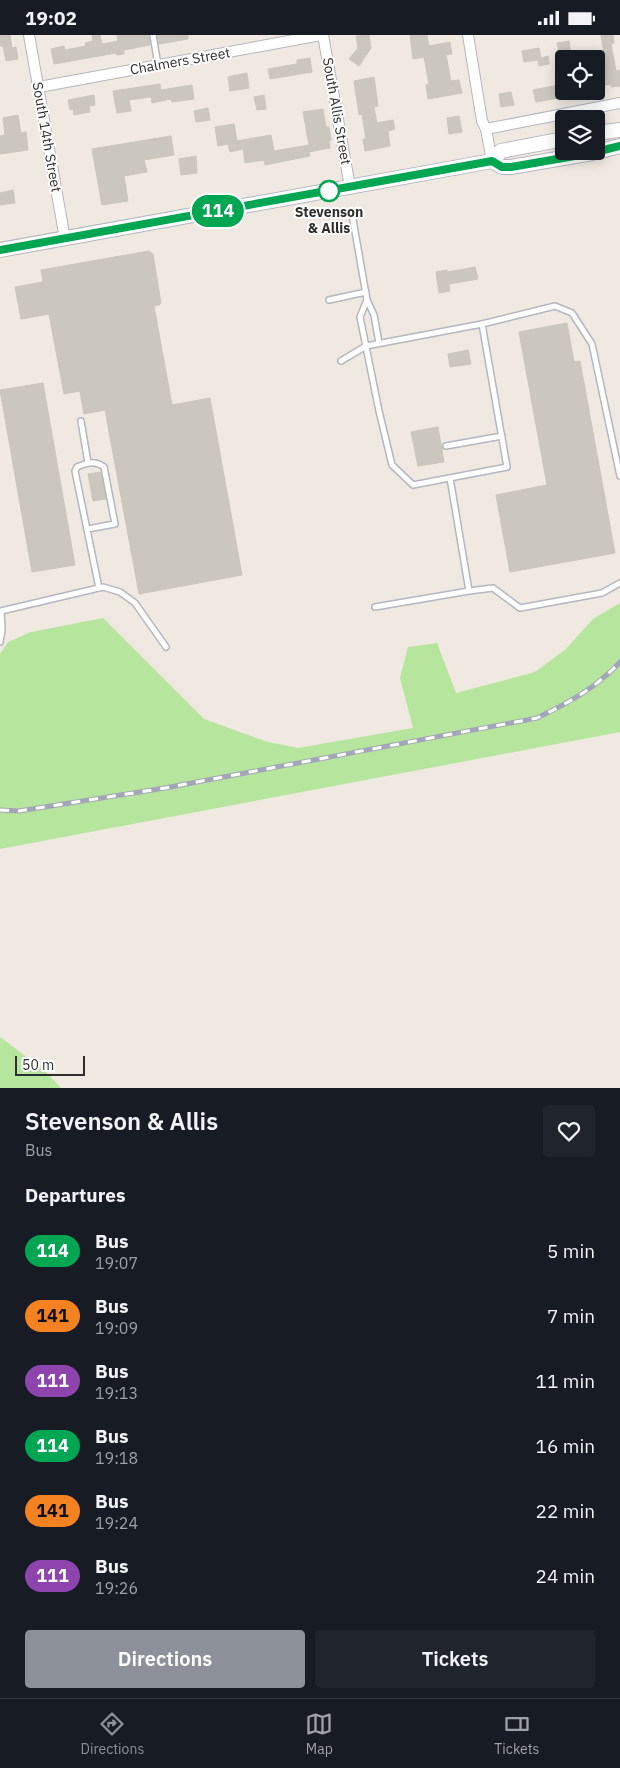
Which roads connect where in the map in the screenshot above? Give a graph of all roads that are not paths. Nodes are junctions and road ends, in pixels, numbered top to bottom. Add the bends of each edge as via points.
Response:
1 (29, 35) edge
2 (153, 35) edge
3 (322, 35) edge
4 (468, 35) edge
5 (158, 65) junction
6 (39, 87) junction
7 (620, 103) edge
8 (486, 129) junction
9 (620, 130) edge
10 (605, 132) edge
11 (555, 141) edge
12 (620, 146) edge
13 (492, 161) junction
14 (350, 187) junction
15 (353, 220) dead end
16 (65, 239) junction
17 (0, 250) edge
18 (366, 292) junction
19 (329, 300) dead end
20 (367, 300) junction
21 (482, 324) junction
22 (379, 343) junction
23 (366, 346) junction
24 (341, 361) dead end
25 (81, 421) dead end
26 (502, 436) junction
27 (446, 446) dead end
28 (88, 463) junction
29 (620, 476) edge
30 (450, 478) junction
31 (87, 529) junction
32 (620, 583) edge
33 (99, 588) junction
34 (469, 591) junction
35 (375, 607) dead end
36 (0, 642) edge
37 (166, 647) dead end

1 - 6 street, South 14th Street
2 - 5 lane
3 - 5 street, Chalmers Street
3 - 14 street, South Allis Street
4 - 8 street
5 - 6 street, Chalmers Street
6 - 16 street, South 14th Street
7 - 8 street
8 - 13 street
9 - 10 main road
11 - 13 main road via 501,151
12 - 13 main road via 511,167 502,167
13 - 14 main road
14 - 16 main road
15 - 18 lane
16 - 17 main road
18 - 19 lane
18 - 20 lane
20 - 22 lane via 374,315
20 - 23 lane via 360,317
21 - 22 lane
21 - 26 lane
21 - 29 lane via 555,306 572,313 592,343
22 - 23 lane
23 - 24 lane
23 - 30 lane via 392,465 414,485
25 - 28 lane
26 - 27 lane
26 - 30 lane via 508,467
28 - 31 lane via 76,467 75,471
28 - 31 lane via 99,463 104,467 115,524
30 - 34 lane
31 - 33 lane
32 - 34 lane via 602,593 520,607 493,588
33 - 36 lane via 1,611
33 - 37 lane via 120,592 135,603
34 - 35 lane

